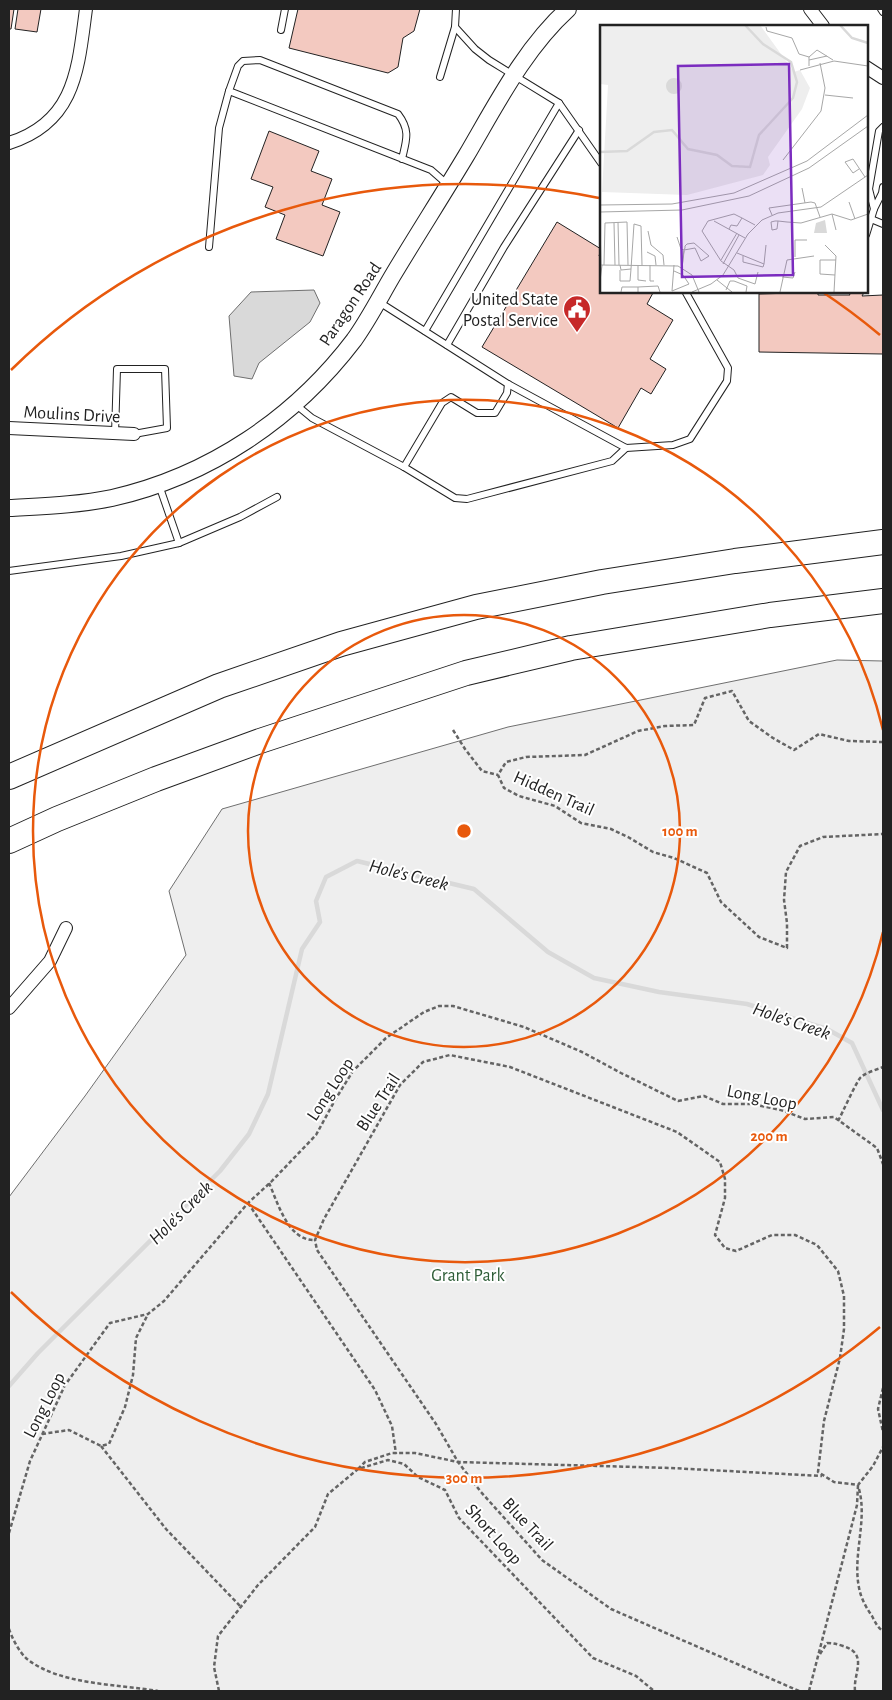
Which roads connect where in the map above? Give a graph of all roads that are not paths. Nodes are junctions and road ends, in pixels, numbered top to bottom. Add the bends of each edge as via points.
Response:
1 (86, 9) edge
2 (285, 9) edge
3 (456, 9) edge
4 (568, 9) edge
5 (810, 9) edge
6 (881, 9) edge
7 (883, 12) edge
8 (822, 25) edge
9 (455, 26) junction
10 (281, 30) dead end
11 (867, 68) edge
12 (514, 76) junction
13 (440, 77) dead end
14 (883, 78) edge
15 (229, 91) junction
16 (559, 102) junction
17 (883, 127) edge
18 (579, 130) junction
19 (9, 142) edge
20 (402, 159) junction
21 (600, 161) edge
22 (448, 184) junction
23 (883, 186) edge
24 (874, 209) junction
25 (868, 219) edge
26 (883, 224) edge
27 (209, 247) dead end
28 (686, 292) edge
29 (378, 302) junction
30 (425, 331) junction
31 (447, 345) junction
32 (508, 384) junction
33 (295, 404) junction
34 (9, 428) edge
35 (114, 434) junction
36 (134, 434) joint
37 (626, 448) junction
38 (404, 467) junction
39 (158, 483) junction
40 (277, 497) dead end
41 (9, 508) edge
42 (883, 542) edge
43 (180, 543) junction
44 (9, 571) edge
45 (883, 601) edge
46 (9, 777) edge
47 (9, 841) edge
48 (66, 928) dead end
49 (9, 1008) edge

1 - 19 street via 79,63 68,98 48,122
2 - 10 lane
3 - 9 lane
4 - 12 street, Paragon Road via 544,33
5 - 8 street
6 - 7 lane
9 - 12 lane via 475,49
9 - 13 lane
11 - 14 street
12 - 16 lane
12 - 22 street, Paragon Road
15 - 20 lane
15 - 20 lane via 243,61 269,63 398,114 408,134
15 - 27 lane via 219,128
16 - 18 lane
16 - 30 lane
17 - 24 lane via 879,131 869,189
18 - 21 lane
18 - 31 lane via 504,247
20 - 22 lane via 431,170
22 - 29 street, Paragon Road
23 - 24 lane
24 - 25 lane
25 - 26 lane
28 - 37 lane via 728,368 727,381 690,439 673,445
29 - 30 lane
29 - 33 street, Paragon Road via 330,369
30 - 31 lane
31 - 32 lane
32 - 37 lane
32 - 38 lane via 508,392 495,413 477,413 451,397 442,403
33 - 38 lane via 312,418
33 - 39 street, Paragon Road via 220,458
34 - 35 street, Moulins Drive
35 - 36 street, Moulins Drive
35 - 36 lane via 117,369 164,369 167,428
37 - 38 lane via 612,461 467,499 455,498
39 - 41 street, Paragon Road via 110,498
39 - 43 lane
40 - 43 lane
42 - 46 highway via 602,582 476,607 341,644 219,686
43 - 44 lane via 120,556
45 - 47 highway via 770,615 571,648 466,673 156,778
48 - 49 street via 50,960

